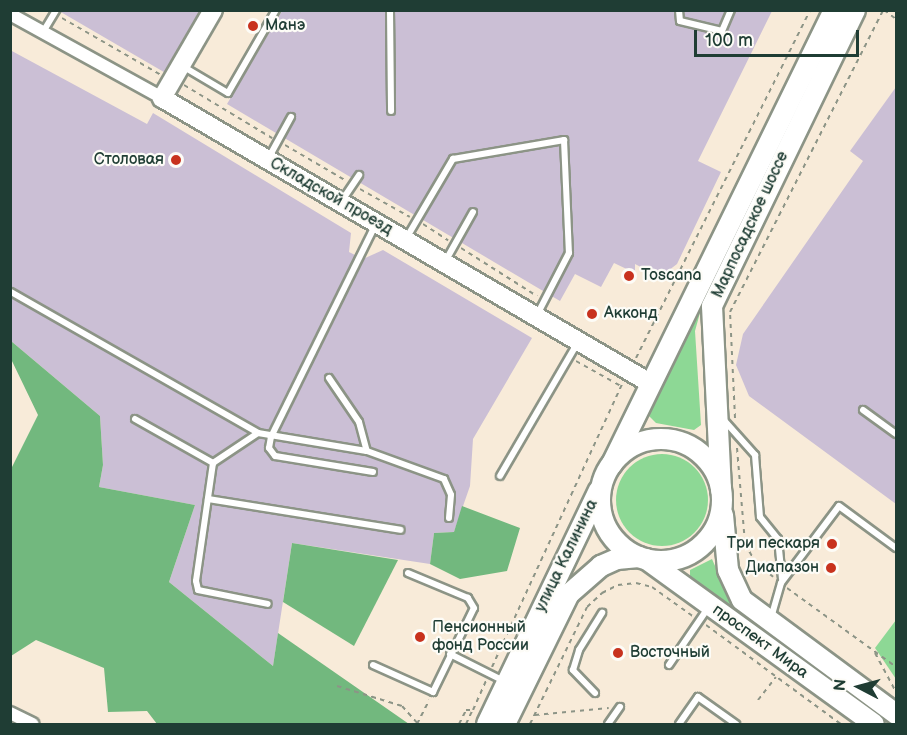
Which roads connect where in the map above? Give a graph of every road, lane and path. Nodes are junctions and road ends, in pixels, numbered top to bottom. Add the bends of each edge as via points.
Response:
1 (213, 10) edge
2 (276, 10) edge
3 (390, 10) edge
4 (679, 10) edge
5 (731, 10) edge
6 (810, 10) edge
7 (834, 10) edge
8 (855, 10) edge
9 (883, 10) edge
10 (55, 12) edge
11 (10, 14) edge
12 (897, 19) edge
13 (43, 32) junction
14 (175, 71) junction
15 (181, 84) dead end
16 (162, 98) junction
17 (391, 111) dead end
18 (291, 117) dead end
19 (278, 141) junction
20 (268, 160) junction
21 (359, 175) dead end
22 (351, 184) junction
23 (341, 202) junction
24 (473, 212) dead end
25 (417, 220) junction
26 (376, 223) junction
27 (405, 240) junction
28 (454, 244) junction
29 (444, 263) junction
30 (11, 292) edge
31 (545, 300) junction
32 (536, 316) junction
33 (578, 341) junction
34 (569, 358) junction
35 (635, 360) dead end
36 (626, 376) dead end
37 (328, 378) dead end
38 (650, 383) junction
39 (621, 386) junction
40 (862, 410) dead end
41 (715, 412) junction
42 (735, 416) dead end
43 (135, 419) dead end
44 (258, 433) junction
45 (897, 434) edge
46 (271, 437) junction
47 (736, 442) dead end
48 (367, 451) junction
49 (213, 463) junction
50 (612, 464) junction
51 (373, 472) dead end
52 (500, 476) dead end
53 (602, 485) junction
54 (722, 498) junction
55 (208, 499) junction
56 (449, 518) dead end
57 (401, 530) dead end
58 (897, 548) edge
59 (643, 558) junction
60 (408, 573) dead end
61 (774, 577) dead end
62 (781, 583) junction
63 (788, 588) dead end
64 (268, 604) dead end
65 (710, 605) junction
66 (602, 613) dead end
67 (770, 622) junction
68 (717, 633) dead end
69 (874, 651) junction
70 (450, 654) junction
71 (669, 664) dead end
72 (373, 665) dead end
73 (493, 665) dead end
74 (897, 667) edge
75 (776, 676) junction
76 (488, 677) dead end
77 (508, 682) junction
78 (337, 686) dead end
79 (433, 692) junction
80 (897, 692) edge
81 (595, 693) dead end
82 (758, 700) dead end
83 (620, 707) joint
84 (472, 710) junction
85 (10, 713) edge
86 (535, 714) dead end
87 (897, 714) edge
88 (33, 724) edge
89 (417, 724) edge
90 (459, 724) edge
91 (466, 724) edge
92 (487, 724) edge
93 (505, 724) edge
94 (608, 724) edge
95 (679, 724) edge
96 (733, 724) edge
97 (841, 724) edge
98 (874, 724) edge

1 - 14 street
2 - 14 lane via 228,93
3 - 17 lane
4 - 5 lane via 680,21 722,31
6 - 35 path
7 - 38 main road, Марпосадское шоссе
8 - 41 main road, Марпосадское шоссе via 712,306
9 - 12 path
9 - 42 path via 730,312
10 - 13 lane
10 - 14 path
11 - 13 street, Складской проезд
13 - 16 street, Складской проезд
14 - 16 street
15 - 19 path
16 - 20 street, Складской проезд
18 - 19 lane
19 - 20 lane
19 - 22 path
20 - 23 street, Складской проезд
21 - 22 lane
22 - 23 lane
22 - 25 path
23 - 26 street, Складской проезд
24 - 28 lane
25 - 27 lane
25 - 28 path
25 - 31 lane via 453,159 564,140 569,253
26 - 27 street, Складской проезд
26 - 46 lane
27 - 29 street, Складской проезд
28 - 29 lane
28 - 31 path
29 - 32 street, Складской проезд
30 - 44 lane
31 - 32 lane
32 - 33 street, Складской проезд
33 - 34 lane
33 - 38 street, Складской проезд
34 - 39 path
34 - 52 lane
36 - 39 path
37 - 48 lane via 359,422
38 - 50 main road, Марпосадское шоссе
39 - 73 path
40 - 45 lane
41 - 54 main road, Марпосадское шоссе
41 - 62 lane via 755,455 760,517 778,539
43 - 49 lane
44 - 46 lane
44 - 49 lane
46 - 48 lane
46 - 51 lane via 269,448 275,456
47 - 61 path via 745,544 756,563
48 - 56 lane via 444,479 451,495
49 - 55 lane
50 - 53 main road
50 - 54 main road via 643,441 675,440 708,461
53 - 59 main road via 601,507 606,527 623,548
53 - 77 main road, улица Калинина
54 - 59 main road via 714,531 696,550 672,560
54 - 67 main road, проспект Мира via 733,588
55 - 57 lane
55 - 64 lane via 198,591
58 - 62 lane via 839,506
59 - 65 main road, проспект Мира
59 - 93 main road, улица Калинина via 617,559 601,566 569,594
60 - 70 lane via 468,598 474,608
62 - 67 lane
63 - 69 path
65 - 71 lane
65 - 98 main road, проспект Мира
66 - 81 lane via 579,650 573,670
67 - 87 main road, проспект Мира
68 - 75 path
69 - 74 path
69 - 80 path
70 - 77 lane
70 - 79 lane
72 - 79 lane
75 - 82 path
75 - 97 path
76 - 84 path
77 - 92 main road, улица Калинина
78 - 89 path via 402,706
79 - 89 path
83 - 86 path
83 - 94 lane
84 - 90 path via 466,710
84 - 91 path
85 - 88 street
95 - 96 lane via 698,697

